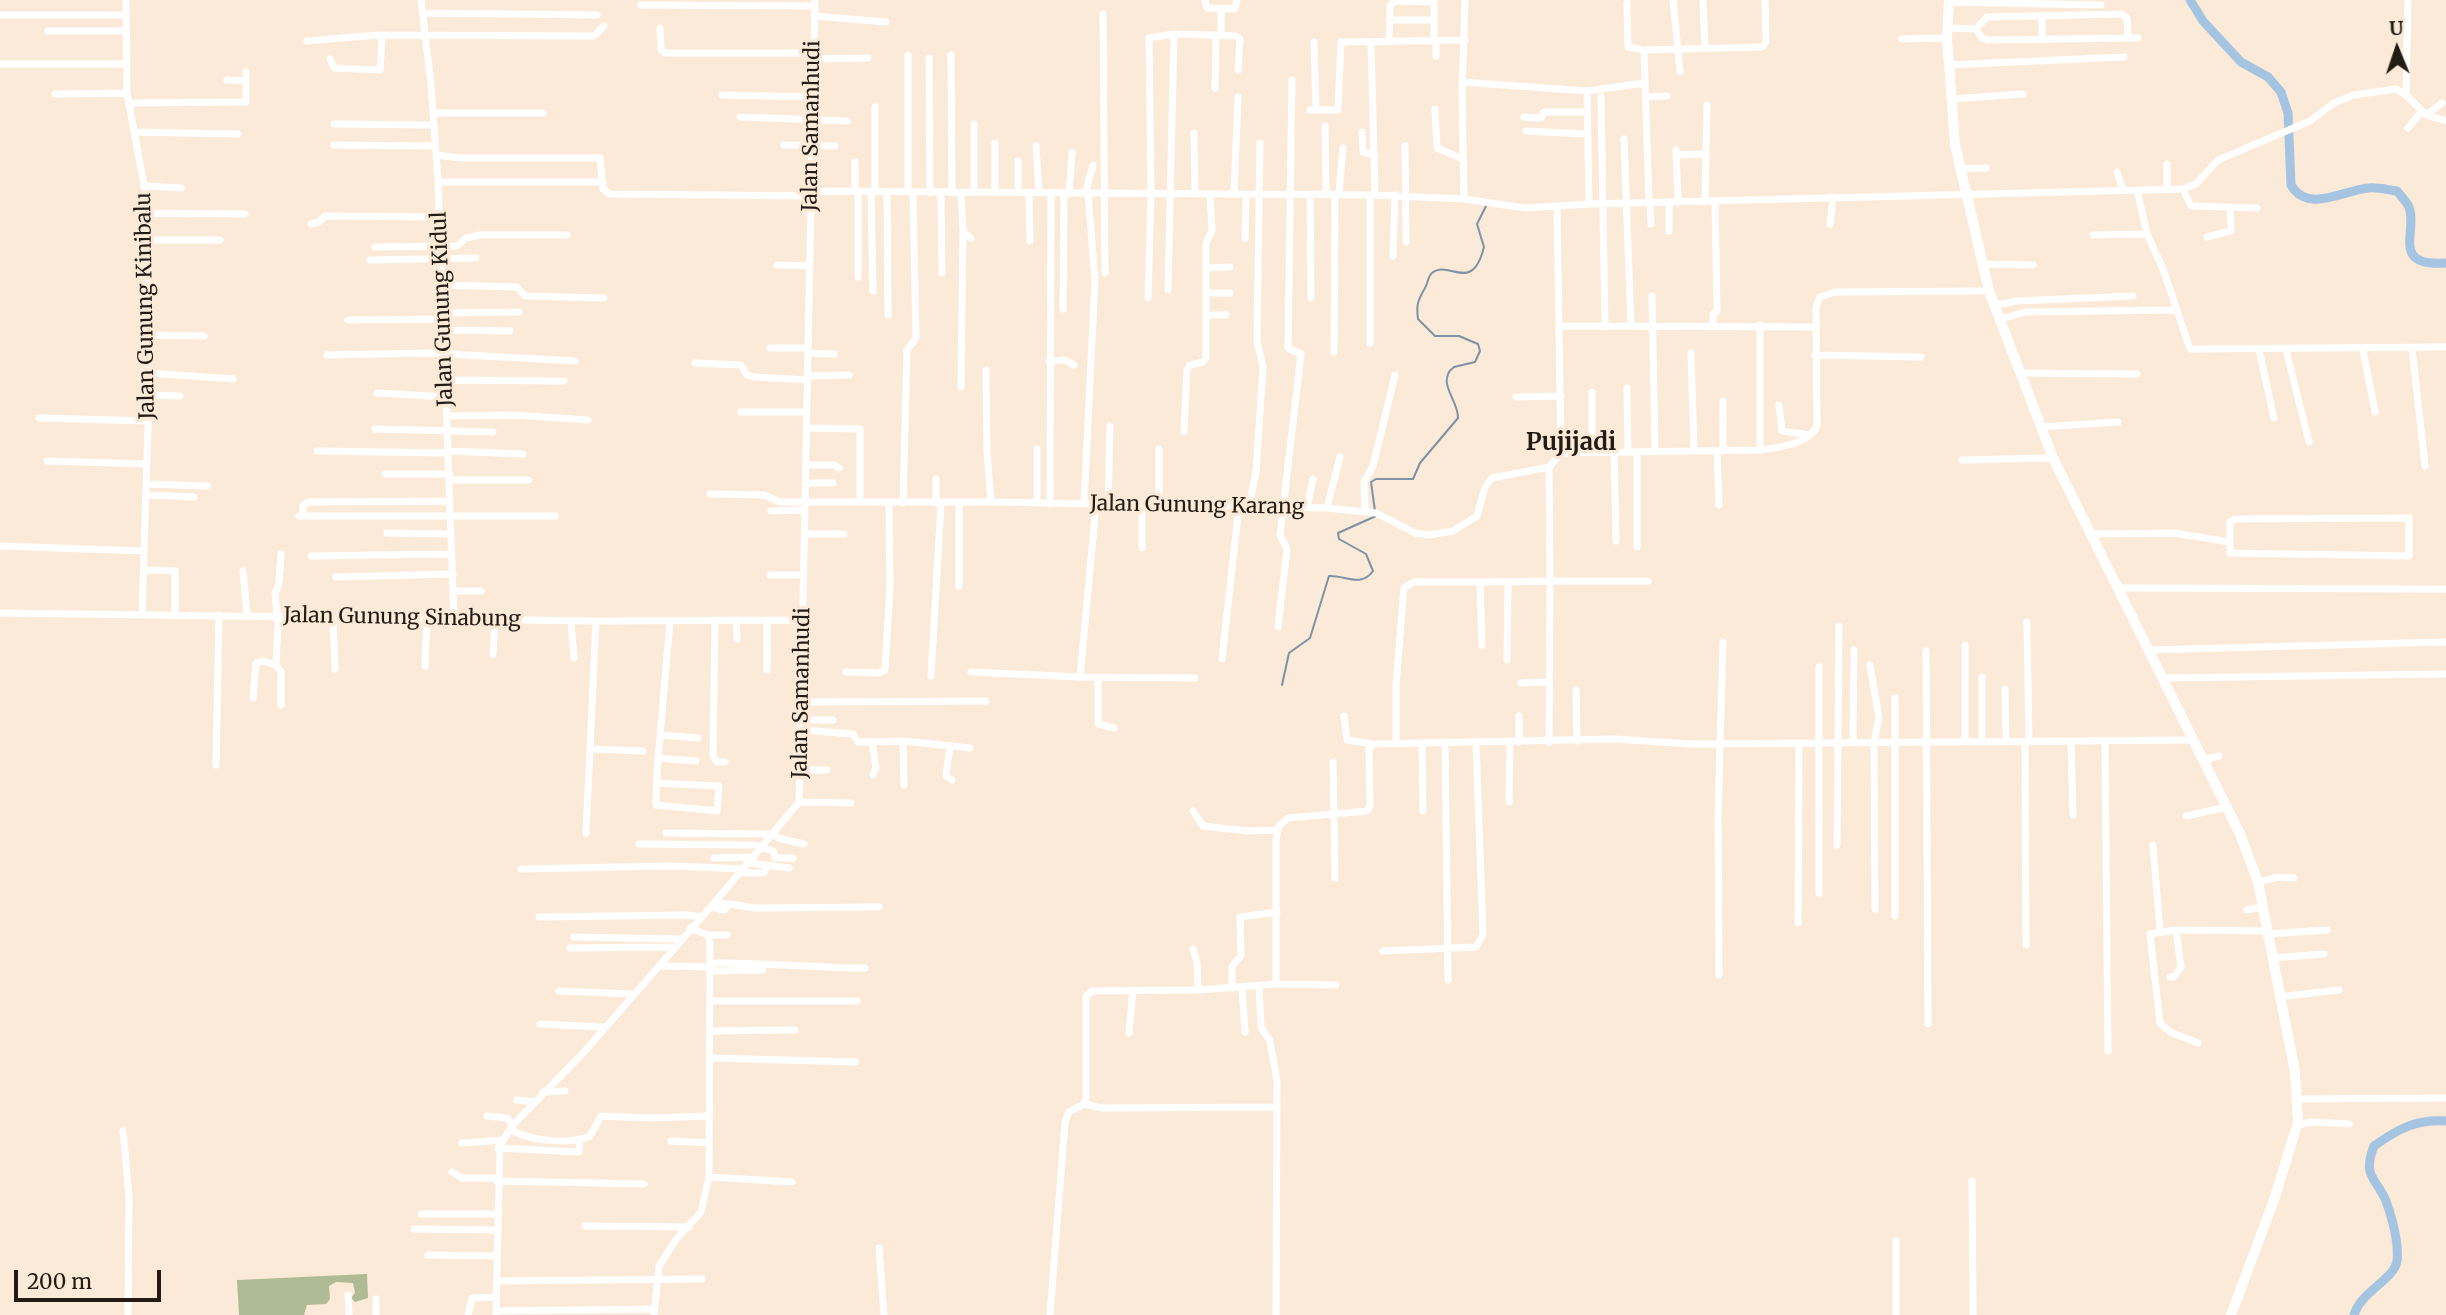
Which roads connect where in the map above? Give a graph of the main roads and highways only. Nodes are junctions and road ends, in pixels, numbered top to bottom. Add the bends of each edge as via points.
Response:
1 (1949, 1) edge
2 (2231, 1315) edge

1 - 2 main road via 1958,169 1989,291 2053,458 2247,848 2258,882 2298,1099 2298,1125

